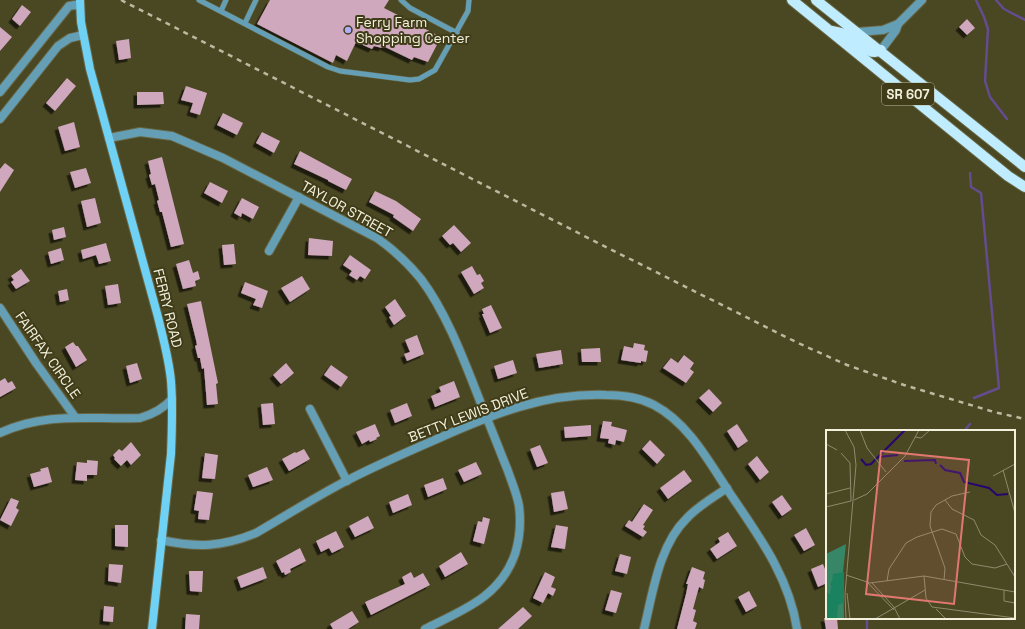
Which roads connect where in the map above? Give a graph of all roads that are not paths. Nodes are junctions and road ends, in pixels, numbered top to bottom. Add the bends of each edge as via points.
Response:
1 (200, 0) edge
2 (226, 0) edge
3 (256, 0) edge
4 (400, 0) edge
5 (469, 0) edge
6 (792, 0) edge
7 (816, 0) edge
8 (922, 0) edge
9 (80, 3) edge
10 (221, 10) junction
11 (245, 23) junction
12 (898, 24) junction
13 (830, 31) junction
14 (858, 32) junction
15 (457, 33) junction
16 (83, 35) junction
17 (880, 50) junction
18 (0, 92) edge
19 (0, 119) edge
20 (109, 138) junction
21 (1025, 167) edge
22 (1025, 187) edge
23 (299, 197) junction
24 (269, 251) dead end
25 (0, 308) edge
26 (172, 399) junction
27 (310, 409) dead end
28 (75, 417) junction
29 (487, 419) junction
30 (0, 433) edge
31 (347, 481) junction
32 (727, 488) junction
33 (161, 540) junction
34 (152, 629) edge
35 (425, 629) edge
36 (644, 629) edge
37 (797, 629) edge

1 - 10 lane
2 - 10 lane
3 - 11 lane
4 - 15 lane
5 - 15 lane via 468,11
6 - 13 main road, SR 607
7 - 14 main road, SR 607
8 - 12 street
9 - 16 main road, FERRY ROAD
9 - 18 street via 69,6
10 - 11 lane
11 - 15 lane via 328,67 402,80 419,79 435,70
12 - 14 street via 883,30
12 - 17 street
13 - 17 main road via 847,35 872,52
13 - 22 main road, SR 607 via 1008,176
14 - 17 main road, SR 607
16 - 19 street via 70,38 58,46
16 - 20 main road, FERRY ROAD
17 - 21 main road, SR 607
20 - 23 street, TAYLOR STREET via 135,132 172,136 223,158
20 - 26 main road, FERRY ROAD via 165,345
23 - 24 street
23 - 29 street, TAYLOR STREET via 377,238 407,263 431,294 445,319
25 - 28 street, FAIRFAX CIRCLE
26 - 28 street via 159,411 140,418
26 - 33 main road, FERRY ROAD via 171,454
27 - 31 street
28 - 30 street via 33,421
29 - 31 street, BETTY LEWIS DRIVE via 400,455
29 - 32 street, BETTY LEWIS DRIVE via 532,403 571,395 611,395 642,400 667,412 684,428 698,444
29 - 35 street, TAYLOR STREET via 519,505 518,544 507,570 492,590 472,605
31 - 33 street, BETTY LEWIS DRIVE via 244,538 227,543 202,545
32 - 36 street via 687,517 668,542
32 - 37 street, BETTY LEWIS DRIVE via 781,574 789,594
33 - 34 main road, FERRY ROAD

